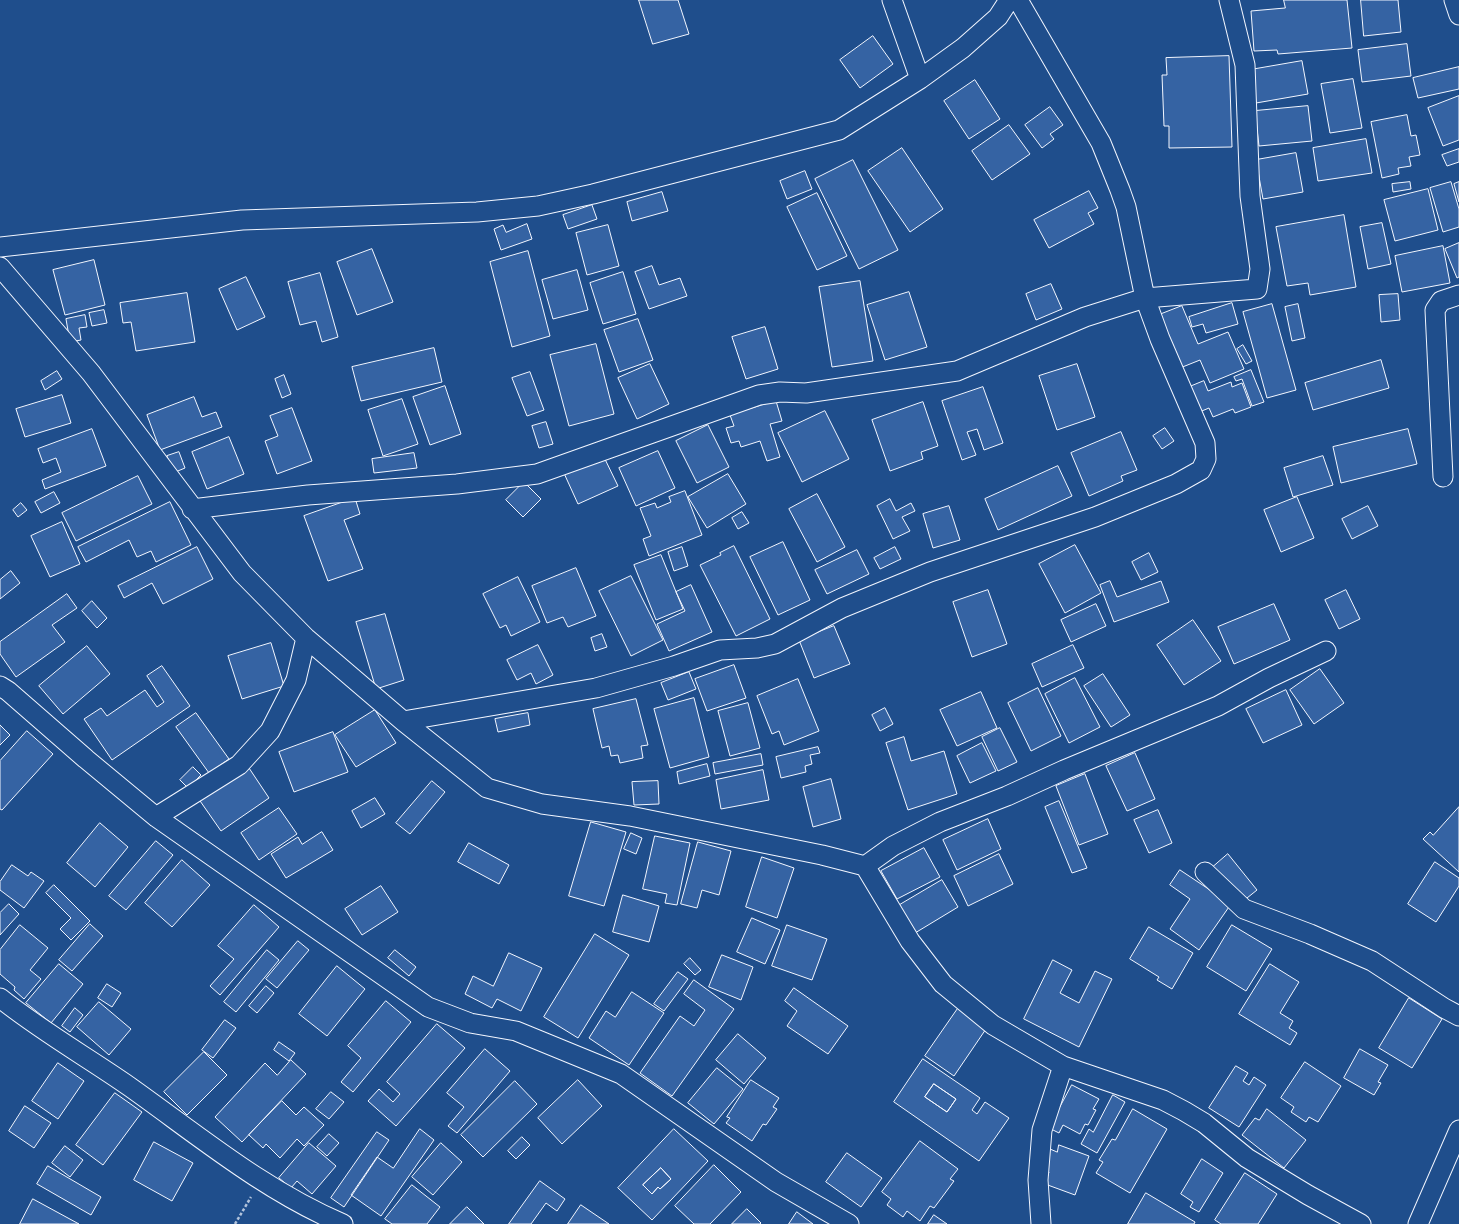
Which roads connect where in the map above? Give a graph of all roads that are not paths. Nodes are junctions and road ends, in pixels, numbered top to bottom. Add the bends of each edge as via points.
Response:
1 (892, 0) edge
2 (1009, 0) edge
3 (1018, 0) edge
4 (1229, 0) edge
5 (1454, 0) edge
6 (1459, 15) edge
7 (920, 79) junction
8 (0, 247) edge
9 (0, 267) edge
10 (1459, 296) edge
11 (1145, 298) junction
12 (1443, 477) dead end
13 (192, 508) junction
14 (306, 638) junction
15 (1326, 651) dead end
16 (0, 686) edge
17 (403, 721) junction
18 (156, 817) junction
19 (865, 866) junction
20 (1205, 872) dead end
21 (0, 998) edge
22 (1459, 1016) edge
23 (1063, 1066) junction
24 (1459, 1130) edge
25 (343, 1224) edge
26 (849, 1224) edge
27 (1041, 1224) edge
28 (1361, 1224) edge
29 (1418, 1224) edge

1 - 7 street
2 - 7 street via 998,17 963,48
3 - 11 street via 1101,143 1126,207
4 - 11 street via 1245,65 1250,196 1260,269 1256,289
5 - 6 street
7 - 8 street via 839,130 538,206 477,212 242,220
9 - 13 street via 91,373
10 - 12 street via 1442,301 1435,310
11 - 13 street via 1085,317 957,371 806,393 780,392 759,395 537,474 457,484 308,495
11 - 17 street via 1205,443 1206,459 1201,470 1176,484 1095,517 930,572 842,608 775,644 757,648 720,650 596,688
13 - 14 street via 242,573
14 - 17 street
14 - 18 street via 296,680 270,731 239,764
15 - 19 street via 1218,706 940,822 893,846
16 - 18 street
17 - 19 street via 487,788 542,804 638,818
18 - 26 street via 428,1007 470,1023 516,1031 621,1074 776,1182
19 - 23 street via 910,942 943,984 993,1025
20 - 22 street via 1244,909 1372,961
21 - 25 street via 261,1181
23 - 27 street via 1042,1130 1038,1180
23 - 28 street via 1170,1103 1204,1123 1247,1158
24 - 29 street

